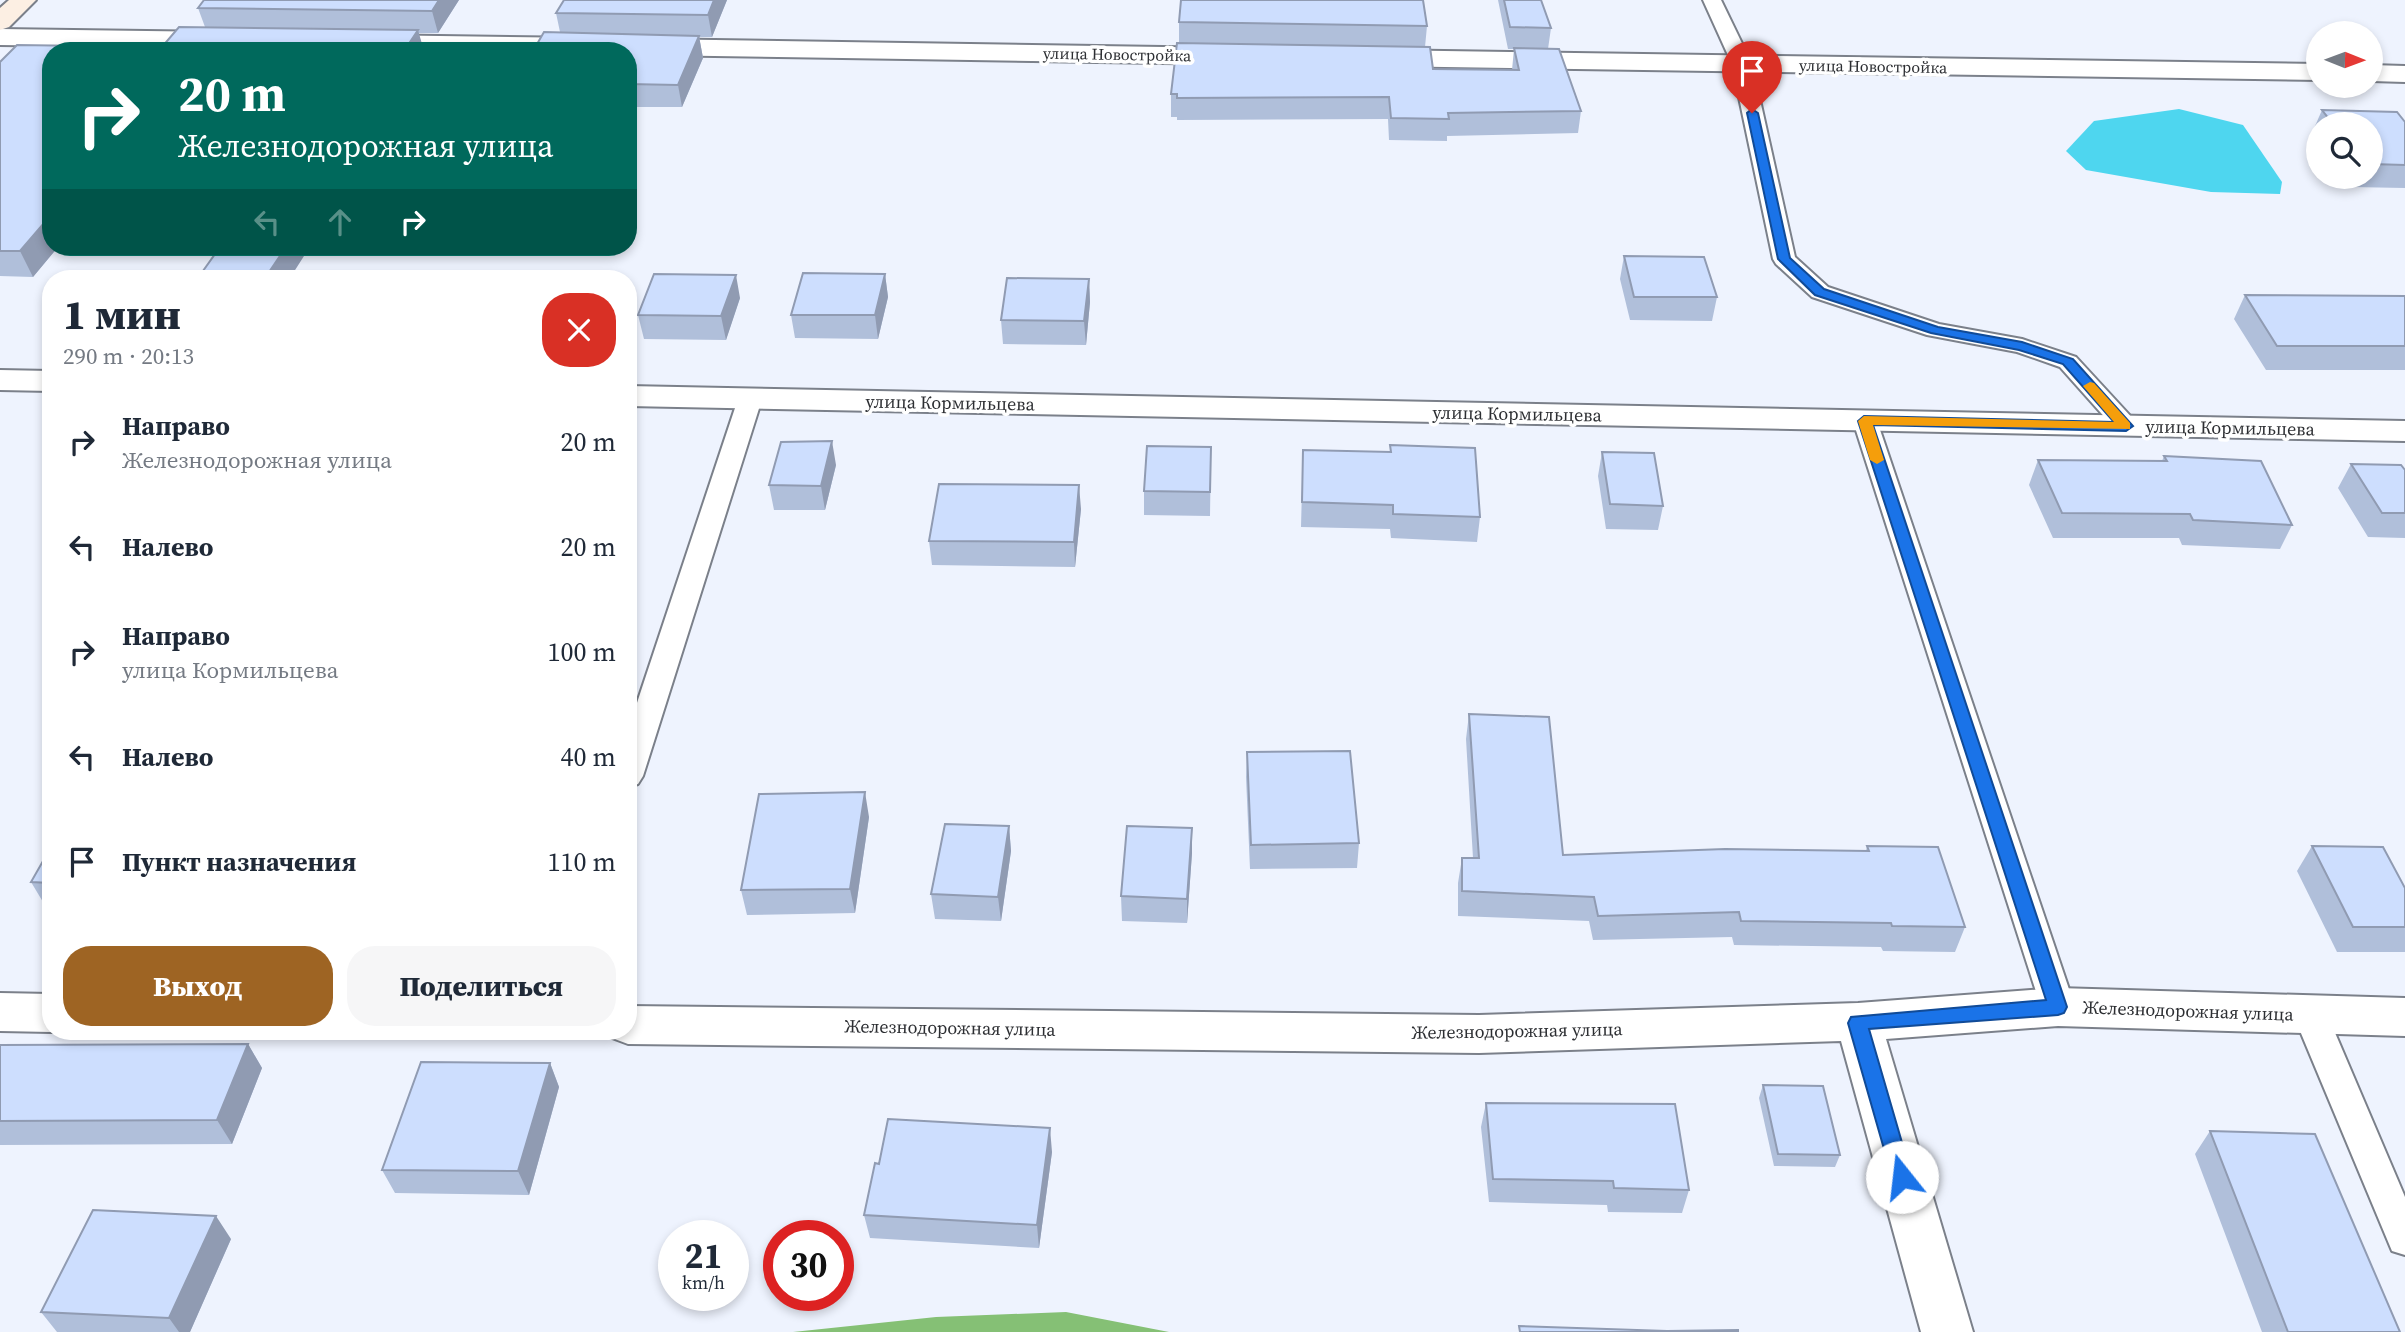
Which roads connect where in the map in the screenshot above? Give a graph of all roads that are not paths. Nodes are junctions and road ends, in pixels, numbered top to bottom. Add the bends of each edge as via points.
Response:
1 (23, 0) edge
2 (1712, 0) edge
3 (0, 22) edge
4 (0, 37) edge
5 (251, 41) edge
6 (637, 47) edge
7 (1255, 57) edge
8 (1353, 58) edge
9 (1742, 64) junction
10 (2306, 72) edge
11 (2384, 73) edge
12 (2405, 74) edge
13 (0, 380) edge
14 (42, 382) edge
15 (637, 396) edge
16 (750, 399) junction
17 (1864, 421) junction
18 (2126, 426) junction
19 (2405, 431) edge
20 (637, 748) edge
21 (2058, 1007) junction
22 (0, 1012) edge
23 (42, 1013) edge
24 (2310, 1014) junction
25 (2405, 1017) edge
26 (1858, 1023) junction
27 (637, 1025) edge
28 (2405, 1238) edge
29 (1947, 1332) edge

1 - 3 main road
2 - 9 lane
4 - 5 street
6 - 7 street, улица Новостройка
8 - 9 street, улица Новостройка
9 - 10 street, улица Новостройка
9 - 18 lane via 1784,259 1820,292 1935,330 2022,346 2068,362
11 - 12 street
13 - 14 street
15 - 16 street, улица Кормильцева
16 - 17 street, улица Кормильцева
16 - 20 lane
17 - 18 street, улица Кормильцева
17 - 21 lane
18 - 19 street, улица Кормильцева
21 - 24 street, Железнодорожная улица
21 - 26 street, Железнодорожная улица
22 - 23 street
24 - 25 street, Железнодорожная улица
24 - 28 lane
26 - 27 street, Железнодорожная улица via 1479,1034
26 - 29 street

